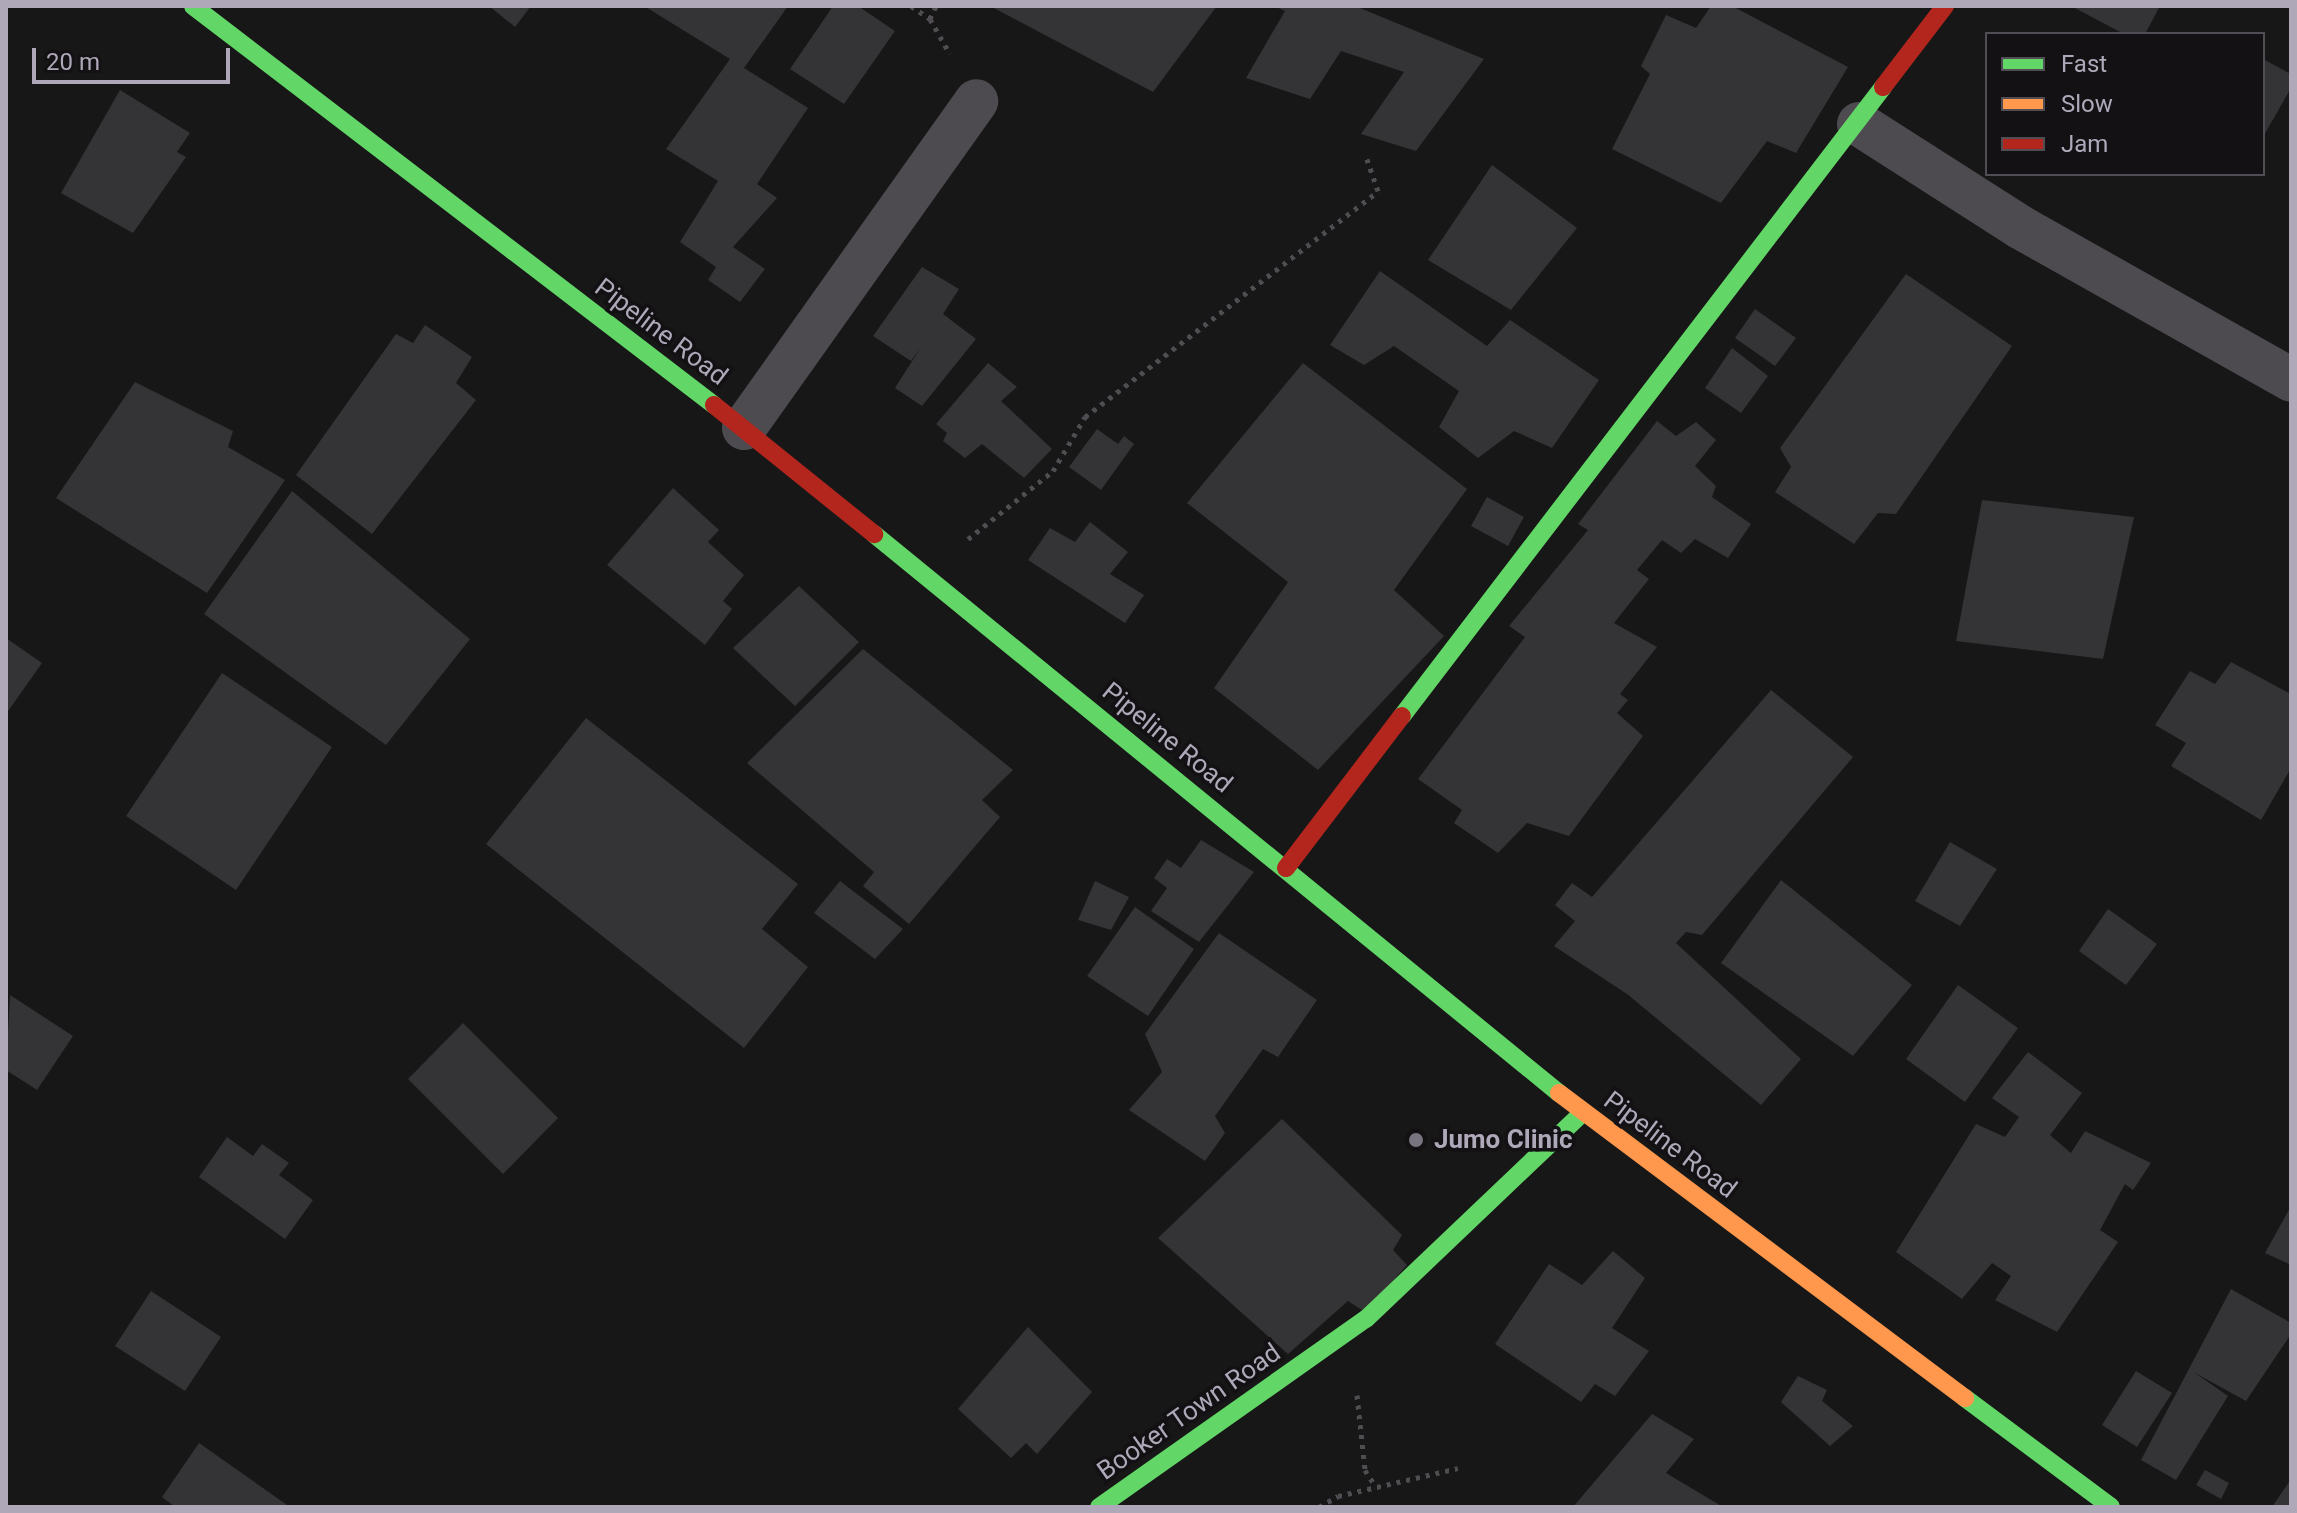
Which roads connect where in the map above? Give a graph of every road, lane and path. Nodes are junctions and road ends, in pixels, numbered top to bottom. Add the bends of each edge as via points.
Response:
1 (193, 6) edge
2 (936, 6) edge
3 (1945, 6) edge
4 (930, 19) dead end
5 (976, 101) dead end
6 (1859, 124) junction
7 (1366, 157) dead end
8 (2291, 380) edge
9 (744, 428) junction
10 (923, 574) junction
11 (1286, 868) junction
12 (1583, 1112) junction
13 (1458, 1468) dead end
14 (1099, 1507) edge
15 (1319, 1507) edge
16 (2111, 1507) edge

1 - 9 street, Pipeline Road
2 - 4 path
3 - 6 street
5 - 9 street
6 - 8 street via 2020,227
6 - 11 street
7 - 10 path via 1378,191 1085,417 1053,471
9 - 10 street, Pipeline Road
10 - 11 street, Pipeline Road
11 - 12 street, Pipeline Road
12 - 14 street, Booker Town Road via 1366,1319
12 - 16 street, Pipeline Road
13 - 15 path via 1338,1496

